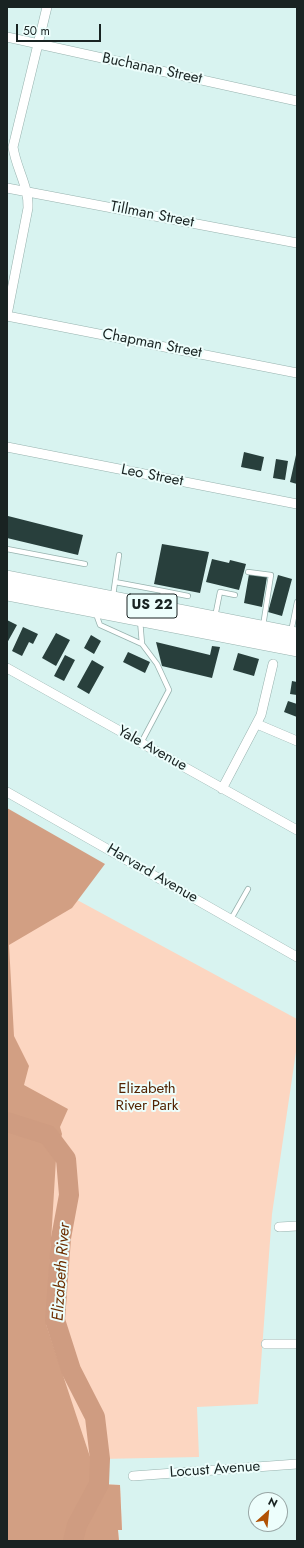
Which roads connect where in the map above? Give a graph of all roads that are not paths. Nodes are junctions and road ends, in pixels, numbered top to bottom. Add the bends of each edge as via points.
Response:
1 (47, 7) edge
2 (7, 37) edge
3 (38, 43) junction
4 (297, 101) edge
5 (7, 188) edge
6 (26, 191) junction
7 (297, 243) edge
8 (7, 315) edge
9 (297, 373) edge
10 (7, 447) edge
11 (297, 504) edge
12 (7, 549) edge
13 (119, 555) dead end
14 (85, 564) dead end
15 (248, 572) dead end
16 (7, 578) edge
17 (115, 582) junction
18 (163, 591) junction
19 (7, 593) edge
20 (235, 595) dead end
21 (188, 596) dead end
22 (112, 599) junction
23 (297, 602) edge
24 (160, 608) junction
25 (95, 610) junction
26 (140, 619) junction
27 (215, 619) junction
28 (262, 628) junction
29 (294, 634) edge
30 (142, 644) junction
31 (297, 649) edge
32 (273, 664) dead end
33 (7, 668) edge
34 (257, 724) junction
35 (297, 741) edge
36 (141, 743) junction
37 (222, 789) junction
38 (7, 792) edge
39 (297, 830) edge
40 (248, 889) dead end
41 (231, 919) junction
42 (297, 957) edge
43 (297, 1226) edge
44 (279, 1227) dead end
45 (266, 1344) dead end
46 (297, 1344) edge
47 (297, 1464) edge
48 (133, 1476) dead end

1 - 3 street
2 - 3 street, Buchanan Street
3 - 4 street, Buchanan Street
3 - 6 street via 14,147 15,160
5 - 6 street, Tillman Street
6 - 7 street, Tillman Street
6 - 8 street via 28,208
8 - 9 street, Chapman Street
10 - 11 street, Leo Street
12 - 14 lane
13 - 17 lane
15 - 28 lane via 271,575
16 - 22 highway, US 22
17 - 18 lane
17 - 22 lane
18 - 21 lane
18 - 24 lane
19 - 25 highway, US 22
20 - 27 lane via 220,592
22 - 24 highway, US 22
23 - 29 lane
24 - 27 highway, US 22
25 - 26 highway, US 22
25 - 30 lane via 100,625
26 - 30 lane
26 - 31 highway, US 22
27 - 28 highway, US 22
28 - 29 highway, US 22
30 - 36 lane via 158,664 169,690
32 - 34 street via 267,696
33 - 36 street, Yale Avenue
34 - 35 street
34 - 37 street
36 - 37 street, Yale Avenue
37 - 39 street, Yale Avenue
38 - 41 street, Harvard Avenue
40 - 41 lane
41 - 42 street, Harvard Avenue
43 - 44 street
45 - 46 street
47 - 48 street, Locust Avenue

